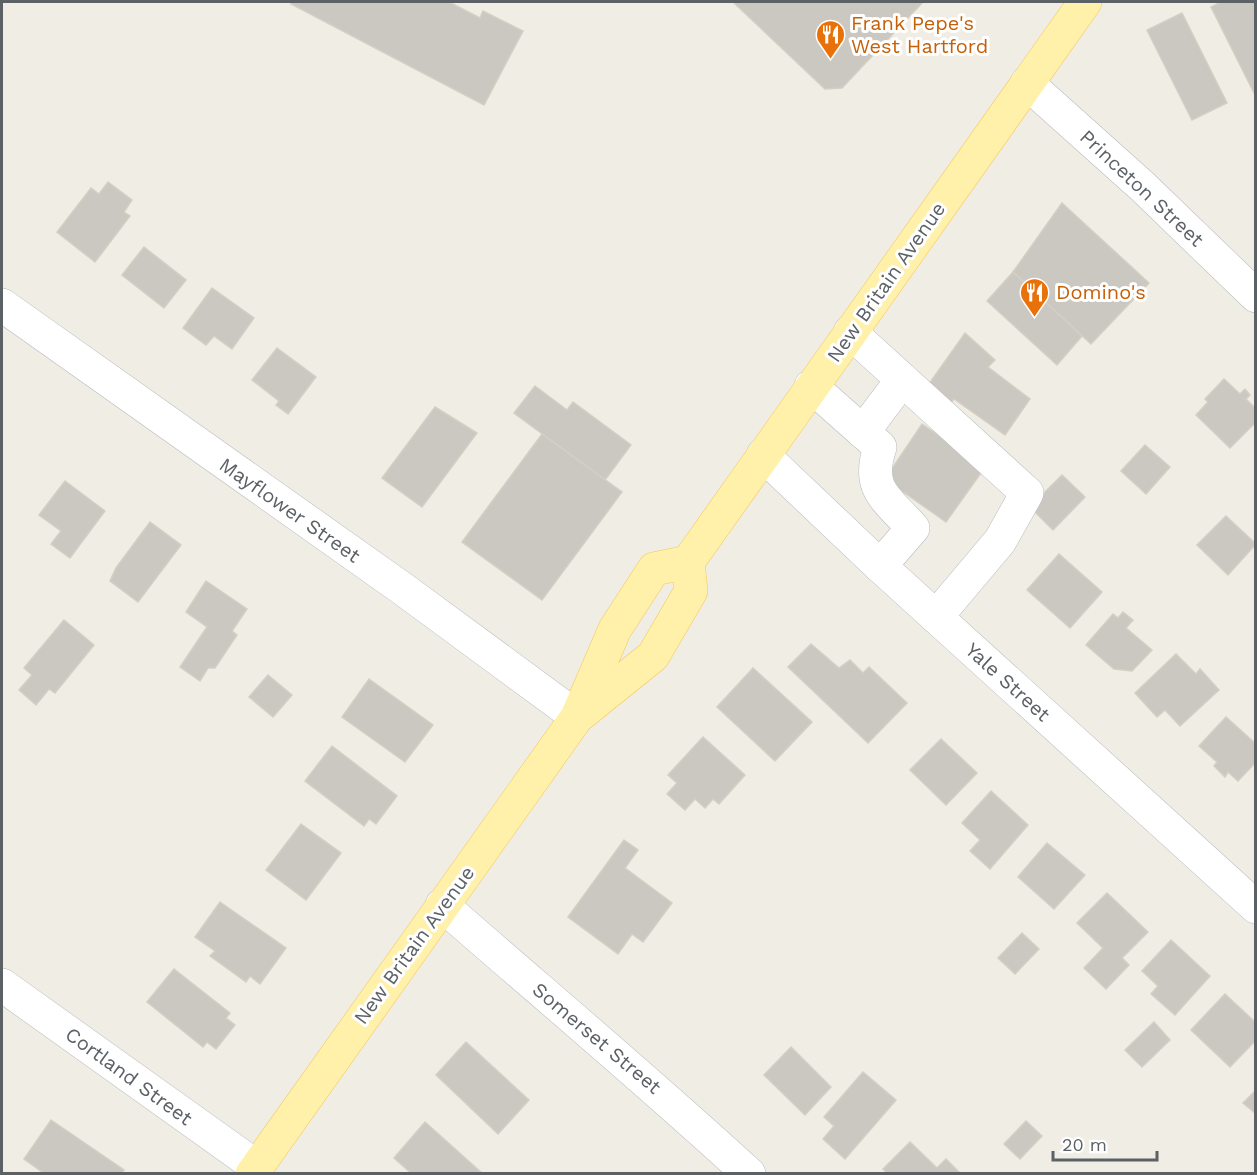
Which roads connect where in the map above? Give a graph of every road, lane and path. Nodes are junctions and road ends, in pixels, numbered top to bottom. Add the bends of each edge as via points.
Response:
1 (1085, 2) edge
2 (1027, 83) junction
3 (1256, 296) edge
4 (2, 305) edge
5 (850, 332) junction
6 (902, 380) junction
7 (811, 386) junction
8 (863, 432) junction
9 (763, 455) junction
10 (688, 562) junction
11 (880, 566) junction
12 (936, 617) junction
13 (577, 717) junction
14 (442, 905) junction
15 (1256, 908) edge
16 (2, 985) edge
17 (254, 1170) edge
18 (749, 1173) edge

1 - 2 main road, New Britain Avenue
2 - 3 street, Princeton Street
2 - 5 main road, New Britain Avenue
4 - 13 street, Mayflower Street
5 - 6 street
5 - 7 main road, New Britain Avenue
6 - 8 street
6 - 12 street via 1027,494 1000,541
7 - 8 street
7 - 9 main road, New Britain Avenue
8 - 11 street via 880,447 873,468 876,487 913,528
9 - 10 main road, New Britain Avenue
9 - 11 street, Yale Street
10 - 13 main road, New Britain Avenue via 691,591 653,656
10 - 13 main road, New Britain Avenue via 654,569 615,629
11 - 12 street, Yale Street
12 - 15 street, Yale Street
13 - 14 main road, New Britain Avenue
14 - 17 main road, New Britain Avenue
14 - 18 street, Somerset Street
16 - 17 street, Cortland Street

